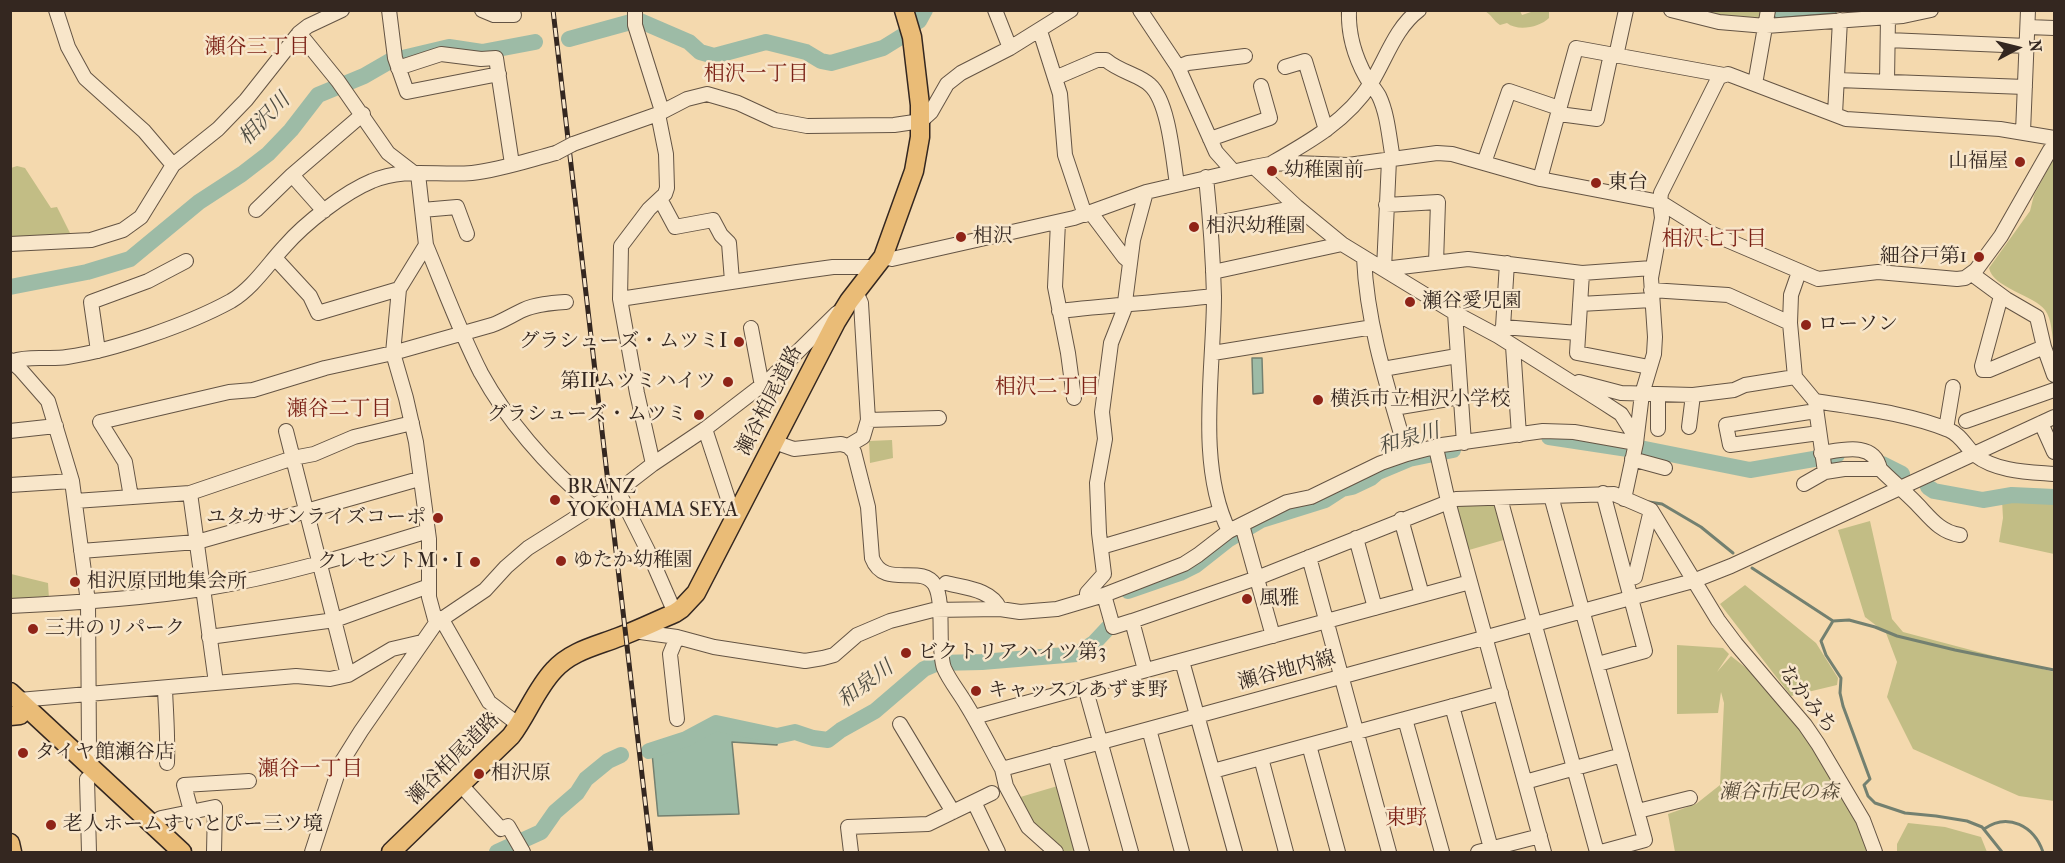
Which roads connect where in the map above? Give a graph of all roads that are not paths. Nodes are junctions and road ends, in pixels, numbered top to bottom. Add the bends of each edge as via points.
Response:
1 (56, 10) edge
2 (342, 10) edge
3 (389, 10) edge
4 (482, 10) edge
5 (904, 10) edge
6 (1071, 10) edge
7 (1140, 10) edge
8 (1349, 10) edge
9 (1419, 10) edge
10 (1626, 10) edge
11 (1671, 10) edge
12 (1768, 10) edge
13 (1931, 10) edge
14 (2028, 10) edge
15 (997, 11) edge
16 (514, 15) dead end
17 (1051, 15) edge
18 (635, 17) edge
19 (1888, 17) junction
20 (1840, 20) junction
21 (1766, 26) junction
22 (2028, 27) junction
23 (2055, 28) edge
24 (1040, 31) junction
25 (299, 33) junction
26 (1888, 40) junction
27 (2027, 46) junction
28 (1010, 48) junction
29 (1613, 55) junction
30 (1245, 56) dead end
31 (396, 64) junction
32 (1178, 67) junction
33 (1286, 67) dead end
34 (499, 74) junction
35 (1724, 75) junction
36 (1055, 78) junction
37 (1838, 80) junction
38 (1887, 81) junction
39 (1371, 84) junction
40 (1755, 84) junction
41 (1261, 86) dead end
42 (2025, 87) junction
43 (1559, 111) junction
44 (660, 113) junction
45 (363, 114) junction
46 (1835, 114) junction
47 (921, 121) junction
48 (1326, 130) junction
49 (2023, 132) junction
50 (2055, 138) edge
51 (1210, 139) junction
52 (2055, 145) edge
53 (1391, 159) junction
54 (1484, 163) junction
55 (1270, 164) junction
56 (173, 165) junction
57 (512, 165) junction
58 (1254, 167) junction
59 (1233, 171) junction
60 (416, 173) junction
61 (292, 175) junction
62 (1206, 177) junction
63 (1540, 179) junction
64 (1177, 183) junction
65 (1146, 192) junction
66 (660, 199) junction
67 (1660, 202) junction
68 (1386, 205) junction
69 (1297, 207) junction
70 (256, 210) dead end
71 (422, 210) junction
72 (324, 211) junction
73 (1088, 214) junction
74 (1058, 222) junction
75 (1211, 224) junction
76 (467, 234) dead end
77 (10, 244) edge
78 (1342, 244) junction
79 (426, 246) junction
80 (275, 258) junction
81 (1364, 258) junction
82 (186, 261) dead end
83 (879, 262) junction
84 (1130, 262) junction
85 (1436, 263) junction
86 (1507, 263) junction
87 (1384, 268) junction
88 (1652, 268) junction
89 (1213, 272) junction
90 (1799, 272) junction
91 (1582, 273) junction
92 (1972, 274) junction
93 (732, 281) junction
94 (399, 289) junction
95 (1652, 295) junction
96 (853, 296) junction
97 (1214, 296) junction
98 (2001, 296) junction
99 (620, 299) junction
100 (566, 302) dead end
101 (1580, 304) junction
102 (1125, 305) junction
103 (1059, 311) junction
104 (1455, 313) junction
105 (1790, 322) junction
106 (1373, 327) junction
107 (751, 328) dead end
108 (1501, 332) junction
109 (463, 333) junction
110 (1578, 333) junction
111 (1513, 346) junction
112 (2044, 347) junction
113 (98, 351) junction
114 (393, 353) junction
115 (1213, 353) junction
116 (1457, 356) junction
117 (12, 361) edge
118 (1649, 367) junction
119 (1383, 369) junction
120 (2055, 375) edge
121 (1562, 377) junction
122 (1795, 377) junction
123 (762, 386) junction
124 (1953, 387) dead end
125 (2055, 390) edge
126 (1642, 394) junction
127 (1658, 395) junction
128 (1693, 395) junction
129 (1460, 397) junction
130 (1074, 398) dead end
131 (1815, 406) junction
132 (1394, 408) junction
133 (2055, 417) edge
134 (939, 418) dead end
135 (867, 420) junction
136 (1966, 421) dead end
137 (412, 423) junction
138 (2041, 423) junction
139 (56, 426) junction
140 (1689, 427) dead end
141 (705, 429) junction
142 (1658, 429) dead end
143 (1946, 429) junction
144 (10, 431) edge
145 (286, 431) dead end
146 (1819, 433) junction
147 (1519, 435) junction
148 (774, 442) junction
149 (1464, 443) junction
150 (848, 446) junction
151 (1635, 448) junction
152 (1437, 451) junction
153 (2055, 452) edge
154 (1407, 454) junction
155 (1974, 454) junction
156 (293, 458) junction
157 (1822, 460) junction
158 (653, 464) junction
159 (1665, 468) dead end
160 (1880, 469) junction
161 (2055, 474) edge
162 (419, 478) junction
163 (72, 481) junction
164 (1804, 484) dead end
165 (10, 485) edge
166 (1899, 488) junction
167 (618, 491) junction
168 (190, 493) junction
169 (1602, 493) junction
170 (1551, 496) junction
171 (131, 497) junction
172 (1500, 498) junction
173 (1624, 499) junction
174 (75, 501) junction
175 (1448, 501) junction
176 (594, 507) junction
177 (1651, 510) junction
178 (308, 512) junction
179 (1220, 512) junction
180 (1401, 519) junction
181 (735, 520) junction
182 (1240, 530) junction
183 (428, 531) junction
184 (1960, 535) dead end
185 (1356, 538) junction
186 (197, 542) junction
187 (1101, 547) junction
188 (81, 551) junction
189 (1309, 557) junction
190 (321, 564) junction
191 (1257, 578) junction
192 (1626, 580) junction
193 (1693, 580) junction
194 (1470, 582) junction
195 (946, 584) dead end
196 (429, 586) junction
197 (202, 589) junction
198 (1104, 594) junction
199 (1422, 595) junction
200 (1631, 597) junction
201 (1087, 600) junction
202 (88, 602) junction
203 (10, 606) edge
204 (1375, 608) junction
205 (939, 609) junction
206 (1000, 609) junction
207 (1583, 610) junction
208 (675, 613) junction
209 (335, 620) junction
210 (438, 621) junction
211 (1132, 621) junction
212 (1326, 621) junction
213 (1534, 624) junction
214 (633, 631) junction
215 (1273, 636) junction
216 (209, 637) junction
217 (677, 637) junction
218 (1485, 637) junction
219 (422, 642) junction
220 (1182, 660) junction
221 (1598, 664) junction
222 (1145, 670) junction
223 (348, 675) junction
224 (1341, 676) junction
225 (216, 683) junction
226 (1085, 687) junction
227 (165, 689) junction
228 (1501, 693) junction
229 (90, 695) junction
230 (14, 706) edge
231 (1452, 706) junction
232 (1197, 716) junction
233 (974, 717) junction
234 (676, 719) dead end
235 (1405, 719) junction
236 (900, 724) dead end
237 (519, 725) junction
238 (1149, 729) junction
239 (1356, 732) junction
240 (1101, 742) junction
241 (1309, 745) junction
242 (1055, 754) junction
243 (1622, 755) junction
244 (1261, 758) junction
245 (167, 762) dead end
246 (1002, 768) junction
247 (1574, 768) junction
248 (87, 771) junction
249 (1213, 771) junction
250 (249, 781) dead end
251 (1525, 782) junction
252 (461, 785) junction
253 (992, 793) dead end
254 (1690, 798) dead end
255 (974, 802) junction
256 (191, 811) junction
257 (1638, 811) junction
258 (953, 813) junction
259 (152, 824) junction
260 (1540, 836) junction
261 (10, 843) edge
262 (519, 847) edge
263 (1635, 848) edge
264 (1487, 851) edge
265 (12, 852) edge
266 (89, 852) edge
267 (166, 852) edge
268 (182, 852) edge
269 (214, 852) edge
270 (312, 852) edge
271 (391, 852) edge
272 (851, 852) edge
273 (998, 852) edge
274 (1056, 852) edge
275 (1082, 852) edge
276 (1131, 852) edge
277 (1182, 852) edge
278 (1235, 852) edge
279 (1286, 852) edge
280 (1338, 852) edge
281 (1389, 852) edge
282 (1442, 852) edge
283 (1544, 852) edge
284 (1599, 852) edge
285 (1875, 852) edge

1 - 56 street via 68,47 85,78 144,131
2 - 25 street
3 - 31 street
4 - 16 street via 494,15
5 - 47 main road, 瀬谷柏尾道路 via 916,63
6 - 17 street
7 - 32 street
8 - 39 street via 1351,40
9 - 39 street via 1405,23
10 - 29 street
11 - 21 street via 1719,22
12 - 21 street
13 - 19 street
14 - 22 street
15 - 28 street
17 - 24 street
18 - 44 street
19 - 20 street
19 - 26 street
20 - 21 street
20 - 37 street
21 - 40 street
22 - 23 street
22 - 27 street
24 - 28 street
24 - 36 street
25 - 45 street
25 - 56 street via 246,100 218,129
26 - 27 street
26 - 38 street
27 - 42 street
28 - 47 street via 947,84
29 - 35 street
29 - 43 street via 1576,48
29 - 43 street via 1597,119
30 - 32 street
31 - 34 street via 441,54 496,58
31 - 34 street via 407,92
32 - 51 street
33 - 48 street via 1305,61
34 - 57 street
35 - 40 street
35 - 67 street via 1719,77 1675,164
36 - 64 street via 1106,60 1151,86 1169,127
36 - 73 street via 1065,155
37 - 38 street
37 - 46 street
38 - 42 street
39 - 48 street via 1352,108
39 - 53 street via 1384,112
40 - 46 street
41 - 51 street via 1270,118
42 - 49 street
43 - 54 street via 1509,91
43 - 63 street
44 - 47 street via 707,94 774,120 807,126
44 - 57 street, bridge via 556,153
44 - 66 street via 668,188
45 - 60 street via 388,153
45 - 61 street
46 - 49 street via 1846,119
47 - 83 main road, 瀬谷柏尾道路 via 914,171
48 - 55 street
49 - 50 street
51 - 59 street
52 - 92 street via 2001,236
53 - 54 street via 1437,153
53 - 55 street via 1348,165
53 - 68 street
54 - 63 street
55 - 58 street
56 - 77 street via 141,217 123,230 91,240
57 - 60 street via 472,173
58 - 59 street
58 - 69 street
59 - 62 street
60 - 71 street
60 - 72 street via 373,180
61 - 70 street
61 - 72 street
62 - 64 street
62 - 75 street
63 - 67 street
64 - 65 street
65 - 73 street
65 - 84 street
66 - 93 street via 675,227 713,220 729,243
66 - 99 street via 621,246
67 - 88 street via 1665,247
67 - 90 street via 1708,232
68 - 85 street via 1438,202
68 - 87 street
69 - 75 street
69 - 78 street
71 - 76 street via 457,207
71 - 79 street
72 - 80 street
73 - 74 street
73 - 84 street
74 - 83 street
74 - 103 street via 1055,287
75 - 89 street
78 - 81 street
78 - 89 street
79 - 94 street
79 - 109 street
80 - 94 street via 310,296 318,313
80 - 113 street via 244,293 230,301 170,328
81 - 87 street
81 - 106 street
82 - 113 street via 148,281 91,302
83 - 93 street
83 - 96 main road, 瀬谷柏尾道路
84 - 102 street
85 - 86 street
85 - 87 street
86 - 91 street
86 - 108 street
87 - 104 street
88 - 91 street
88 - 95 street
89 - 97 street
90 - 92 street via 1818,279 1878,272 1957,279
90 - 105 street via 1791,295
91 - 101 street
92 - 98 street
93 - 99 street
94 - 114 street
95 - 101 street
95 - 105 street via 1728,295
95 - 118 street via 1655,337
96 - 123 street
96 - 135 street via 861,303
96 - 148 main road, 瀬谷柏尾道路
97 - 102 street
97 - 115 street
98 - 112 street via 2035,314
98 - 112 street via 1983,370
99 - 158 street
100 - 109 street via 523,310 507,320
101 - 110 street
102 - 103 street
102 - 187 street via 1111,343 1102,412 1105,439 1097,483
103 - 130 street
104 - 108 street
104 - 116 street
105 - 122 street
106 - 115 street
106 - 119 street
107 - 123 street
108 - 110 street
108 - 111 street
109 - 114 street
109 - 176 street via 482,373 520,432
110 - 118 street via 1577,353
111 - 121 street
111 - 147 street
112 - 120 street
113 - 117 street
114 - 137 street
114 - 171 street via 253,390 100,422 124,462
115 - 179 street via 1211,473
116 - 119 street
116 - 129 street
117 - 139 street via 48,401
118 - 126 street
119 - 132 street
121 - 126 street via 1621,393
121 - 151 street via 1622,414
122 - 128 street
122 - 131 street
123 - 141 street
124 - 143 street
125 - 136 street
126 - 127 street
126 - 151 street
127 - 128 street
127 - 142 street
128 - 140 street
129 - 132 street
129 - 149 street
131 - 143 street via 1918,420
131 - 146 street
131 - 146 street via 1726,425 1730,445
132 - 154 street
133 - 138 street, 瀬谷地内線
134 - 135 street
135 - 150 street via 863,437
137 - 156 street via 354,436 314,454
137 - 162 street
138 - 153 street
138 - 155 street, 瀬谷地内線
139 - 144 street
139 - 163 street
141 - 158 street
141 - 181 street
143 - 155 street via 1956,433
145 - 156 street
146 - 157 street
147 - 149 street
147 - 151 street via 1557,431
148 - 150 street via 794,448
148 - 181 main road, 瀬谷柏尾道路
149 - 152 street
150 - 205 street via 857,460 868,507 875,565 886,573 928,579 934,585
151 - 159 street
151 - 173 street
152 - 154 street
152 - 175 street
154 - 182 street via 1311,497 1287,502
155 - 161 street via 1989,463 2019,471
155 - 166 street, 瀬谷地内線
156 - 168 street
156 - 178 street
157 - 160 street via 1844,469
157 - 160 street via 1852,449 1870,452
157 - 164 street
158 - 167 street
160 - 166 street
162 - 178 street
162 - 183 street
163 - 165 street
163 - 174 street
166 - 184 street via 1937,526
166 - 193 street, 瀬谷地内線
167 - 176 street
167 - 208 street
168 - 171 street
168 - 186 street
169 - 170 street
169 - 173 street
169 - 192 street
170 - 172 street
170 - 207 street
171 - 174 street
172 - 175 street
172 - 213 street
173 - 177 street
174 - 188 street
175 - 180 street
175 - 194 street
176 - 210 street via 528,548 485,590
177 - 192 street via 1635,578
177 - 193 street, なかみち
178 - 186 street
178 - 190 street
179 - 182 street
179 - 187 street
180 - 185 street
180 - 199 street
181 - 208 main road, 瀬谷柏尾道路 via 696,593
182 - 191 street
182 - 198 street via 1184,564
183 - 190 street
183 - 196 street
185 - 189 street
185 - 204 street
186 - 188 street
186 - 197 street
187 - 201 street via 1104,574 1087,593
188 - 202 street
189 - 191 street
189 - 212 street
190 - 197 street
190 - 209 street
191 - 211 street
191 - 215 street
192 - 200 street
193 - 200 street, 瀬谷地内線
193 - 285 street, なかみち via 1736,645 1818,744 1863,820
194 - 199 street
194 - 218 street
195 - 206 street via 988,594
196 - 209 street
196 - 210 street
197 - 202 street
197 - 216 street
198 - 201 street
198 - 211 street via 1113,627
199 - 204 street
200 - 207 street, 瀬谷地内線
200 - 221 street via 1645,651
201 - 206 street via 1058,609
202 - 203 street
202 - 229 street
204 - 212 street
205 - 206 street
205 - 217 street via 890,621 857,635 834,655 805,661 714,647
205 - 233 street via 944,664
207 - 213 street, 瀬谷地内線
207 - 221 street
208 - 214 main road, 瀬谷柏尾道路
209 - 216 street
209 - 223 street
210 - 219 street
210 - 237 street via 489,702
211 - 222 street
212 - 215 street
212 - 224 street
213 - 218 street, 瀬谷地内線
213 - 247 street
214 - 217 street
214 - 237 main road, 瀬谷柏尾道路 via 561,663 543,683
215 - 220 street
216 - 225 street
217 - 234 street via 670,654
218 - 224 street, 瀬谷地内線
218 - 228 street
219 - 223 street via 392,649
219 - 270 street via 341,763
220 - 222 street
220 - 232 street
221 - 243 street
222 - 226 street
223 - 225 street
224 - 232 street, 瀬谷地内線
224 - 239 street
225 - 227 street
226 - 233 street
226 - 240 street
227 - 229 street
227 - 245 street
228 - 231 street
228 - 251 street
229 - 230 street
229 - 248 street
230 - 248 main road
231 - 235 street
231 - 264 street
232 - 238 street, 瀬谷地内線
232 - 249 street
233 - 246 street
235 - 239 street
235 - 282 street
236 - 258 street
237 - 252 main road, 瀬谷柏尾道路
238 - 240 street, 瀬谷地内線
238 - 277 street
239 - 241 street
239 - 281 street
240 - 242 street, 瀬谷地内線
240 - 276 street
241 - 244 street
241 - 280 street
242 - 246 street, 瀬谷地内線
242 - 275 street
243 - 247 street
243 - 257 street
244 - 249 street
244 - 279 street
246 - 274 street via 1006,786 1028,827
247 - 251 street
247 - 284 street
248 - 259 main road
248 - 266 street
248 - 267 main road
249 - 278 street
250 - 256 street via 179,787
251 - 260 street
252 - 262 street via 501,829 508,826
252 - 271 main road, 瀬谷柏尾道路
253 - 255 street
254 - 257 street
255 - 258 street
255 - 273 street
256 - 259 street
256 - 269 street via 215,807
257 - 263 street via 1644,840
258 - 272 street via 928,824 848,827
259 - 268 main road
260 - 264 street
260 - 283 street
261 - 265 main road
263 - 284 street

